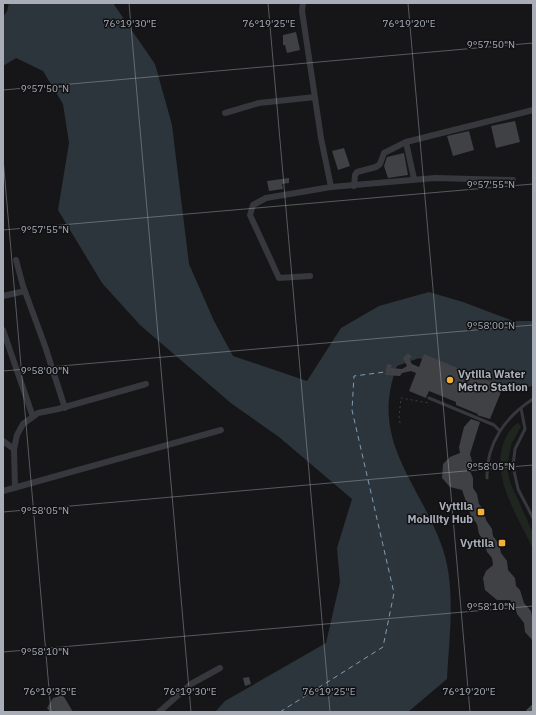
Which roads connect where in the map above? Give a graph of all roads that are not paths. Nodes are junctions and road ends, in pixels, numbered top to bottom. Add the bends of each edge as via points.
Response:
1 (303, 3) edge
2 (315, 97) junction
3 (533, 110) edge
4 (225, 113) dead end
5 (406, 142) junction
6 (414, 179) junction
7 (513, 180) dead end
8 (354, 186) junction
9 (331, 187) junction
10 (16, 260) dead end
11 (310, 276) dead end
12 (25, 291) junction
13 (3, 296) edge
14 (3, 330) edge
15 (146, 384) dead end
16 (429, 398) dead end
17 (533, 400) edge
18 (65, 408) junction
19 (521, 408) junction
20 (33, 417) junction
21 (221, 430) dead end
22 (499, 430) junction
23 (3, 441) edge
24 (14, 449) junction
25 (487, 478) dead end
26 (15, 488) junction
27 (3, 491) edge
28 (533, 518) edge
29 (220, 668) dead end
30 (533, 709) edge
31 (159, 712) edge
32 (530, 712) edge

1 - 2 street
2 - 4 street via 259,103
2 - 9 street
3 - 5 street
5 - 6 street
5 - 8 street via 384,153 376,167 357,172
6 - 7 street via 475,177
6 - 8 street
8 - 9 street
9 - 11 street via 266,198 253,205 250,215 279,278
10 - 12 street
12 - 13 street
12 - 18 street
14 - 20 street
15 - 18 street
16 - 22 lane via 494,425
17 - 19 lane
18 - 20 street via 38,413
19 - 22 lane
19 - 28 lane via 525,429 515,449 513,466 517,485
20 - 24 street via 22,424
21 - 26 street
22 - 25 lane via 489,455
23 - 24 street
24 - 26 street
26 - 27 street
29 - 31 street via 191,684
30 - 32 main road

